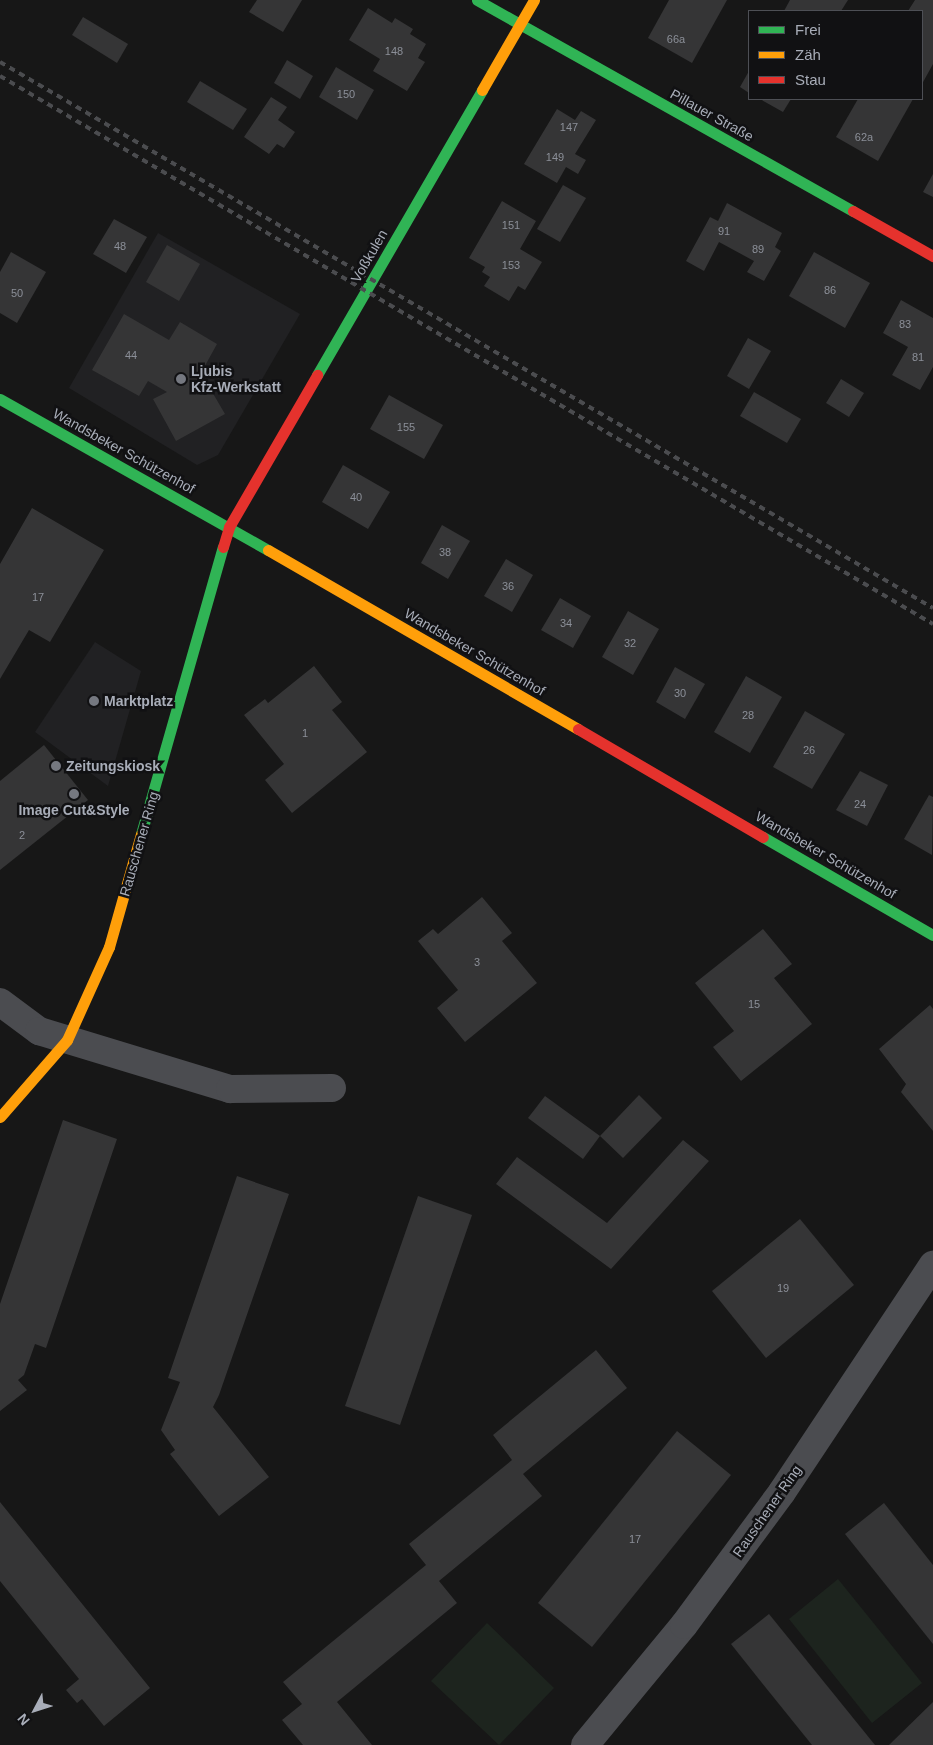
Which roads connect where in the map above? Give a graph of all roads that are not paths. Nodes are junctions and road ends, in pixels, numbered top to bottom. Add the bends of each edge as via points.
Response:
1 (477, 0) edge
2 (534, 0) edge
3 (520, 24) junction
4 (933, 256) edge
5 (0, 399) edge
6 (229, 527) junction
7 (933, 936) edge
8 (0, 1002) edge
9 (67, 1040) junction
10 (332, 1088) dead end
11 (0, 1117) edge
12 (933, 1265) edge
13 (585, 1745) edge

1 - 3 street, Pillauer Straße
2 - 3 street, Voßkulen
3 - 4 street, Pillauer Straße
3 - 6 street, Voßkulen
5 - 6 street, Wandsbeker Schützenhof
6 - 7 street, Wandsbeker Schützenhof
6 - 9 street, Rauschener Ring via 109,947
8 - 9 street via 39,1031
9 - 10 street via 230,1089
9 - 11 street, Rauschener Ring
12 - 13 street, Rauschener Ring via 782,1492 684,1625

